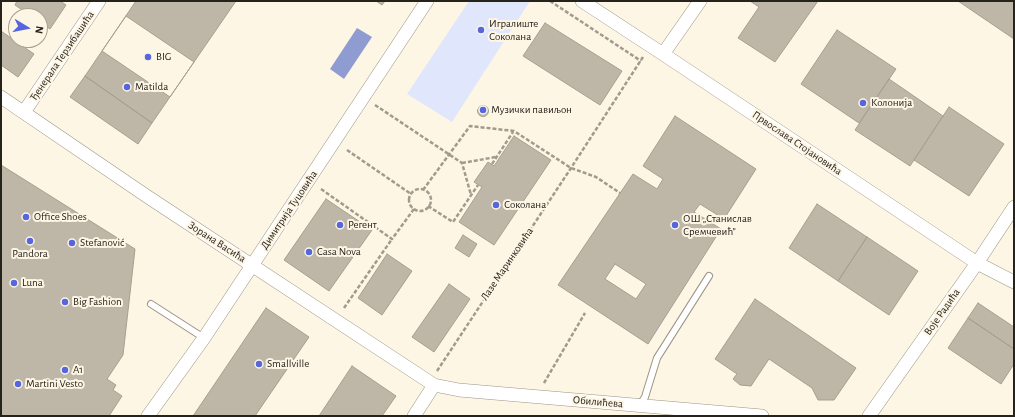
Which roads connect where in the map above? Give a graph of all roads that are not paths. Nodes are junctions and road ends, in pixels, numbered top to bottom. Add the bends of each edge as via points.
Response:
1 (99, 1) edge
2 (427, 1) edge
3 (582, 1) edge
4 (700, 1) edge
5 (664, 54) junction
6 (1, 97) edge
7 (24, 112) junction
8 (1014, 207) edge
9 (977, 263) junction
10 (252, 265) junction
11 (709, 276) dead end
12 (1014, 282) edge
13 (151, 304) dead end
14 (204, 338) junction
15 (432, 384) junction
16 (639, 406) junction
17 (148, 416) edge
18 (414, 416) edge
19 (762, 416) edge
20 (869, 416) edge

1 - 7 street, Ђенерала Терзибашића
2 - 10 street, Димитрија Туцовића
3 - 5 street, Првослава Стојановића
4 - 5 street
5 - 9 street, Првослава Стојановића
6 - 7 street, Зорана Васића
7 - 10 street, Зорана Васића
8 - 9 street, Воје Радића
9 - 12 street, Првослава Стојановића
9 - 20 street, Воје Радића
10 - 14 street, Димитрија Туцовића
10 - 15 street, Зорана Васића
11 - 16 lane via 657,358 645,397
13 - 14 lane
14 - 17 street, Димитрија Туцовића
15 - 16 street, Обилићева via 459,390
15 - 18 street
16 - 19 street, Обилићева

